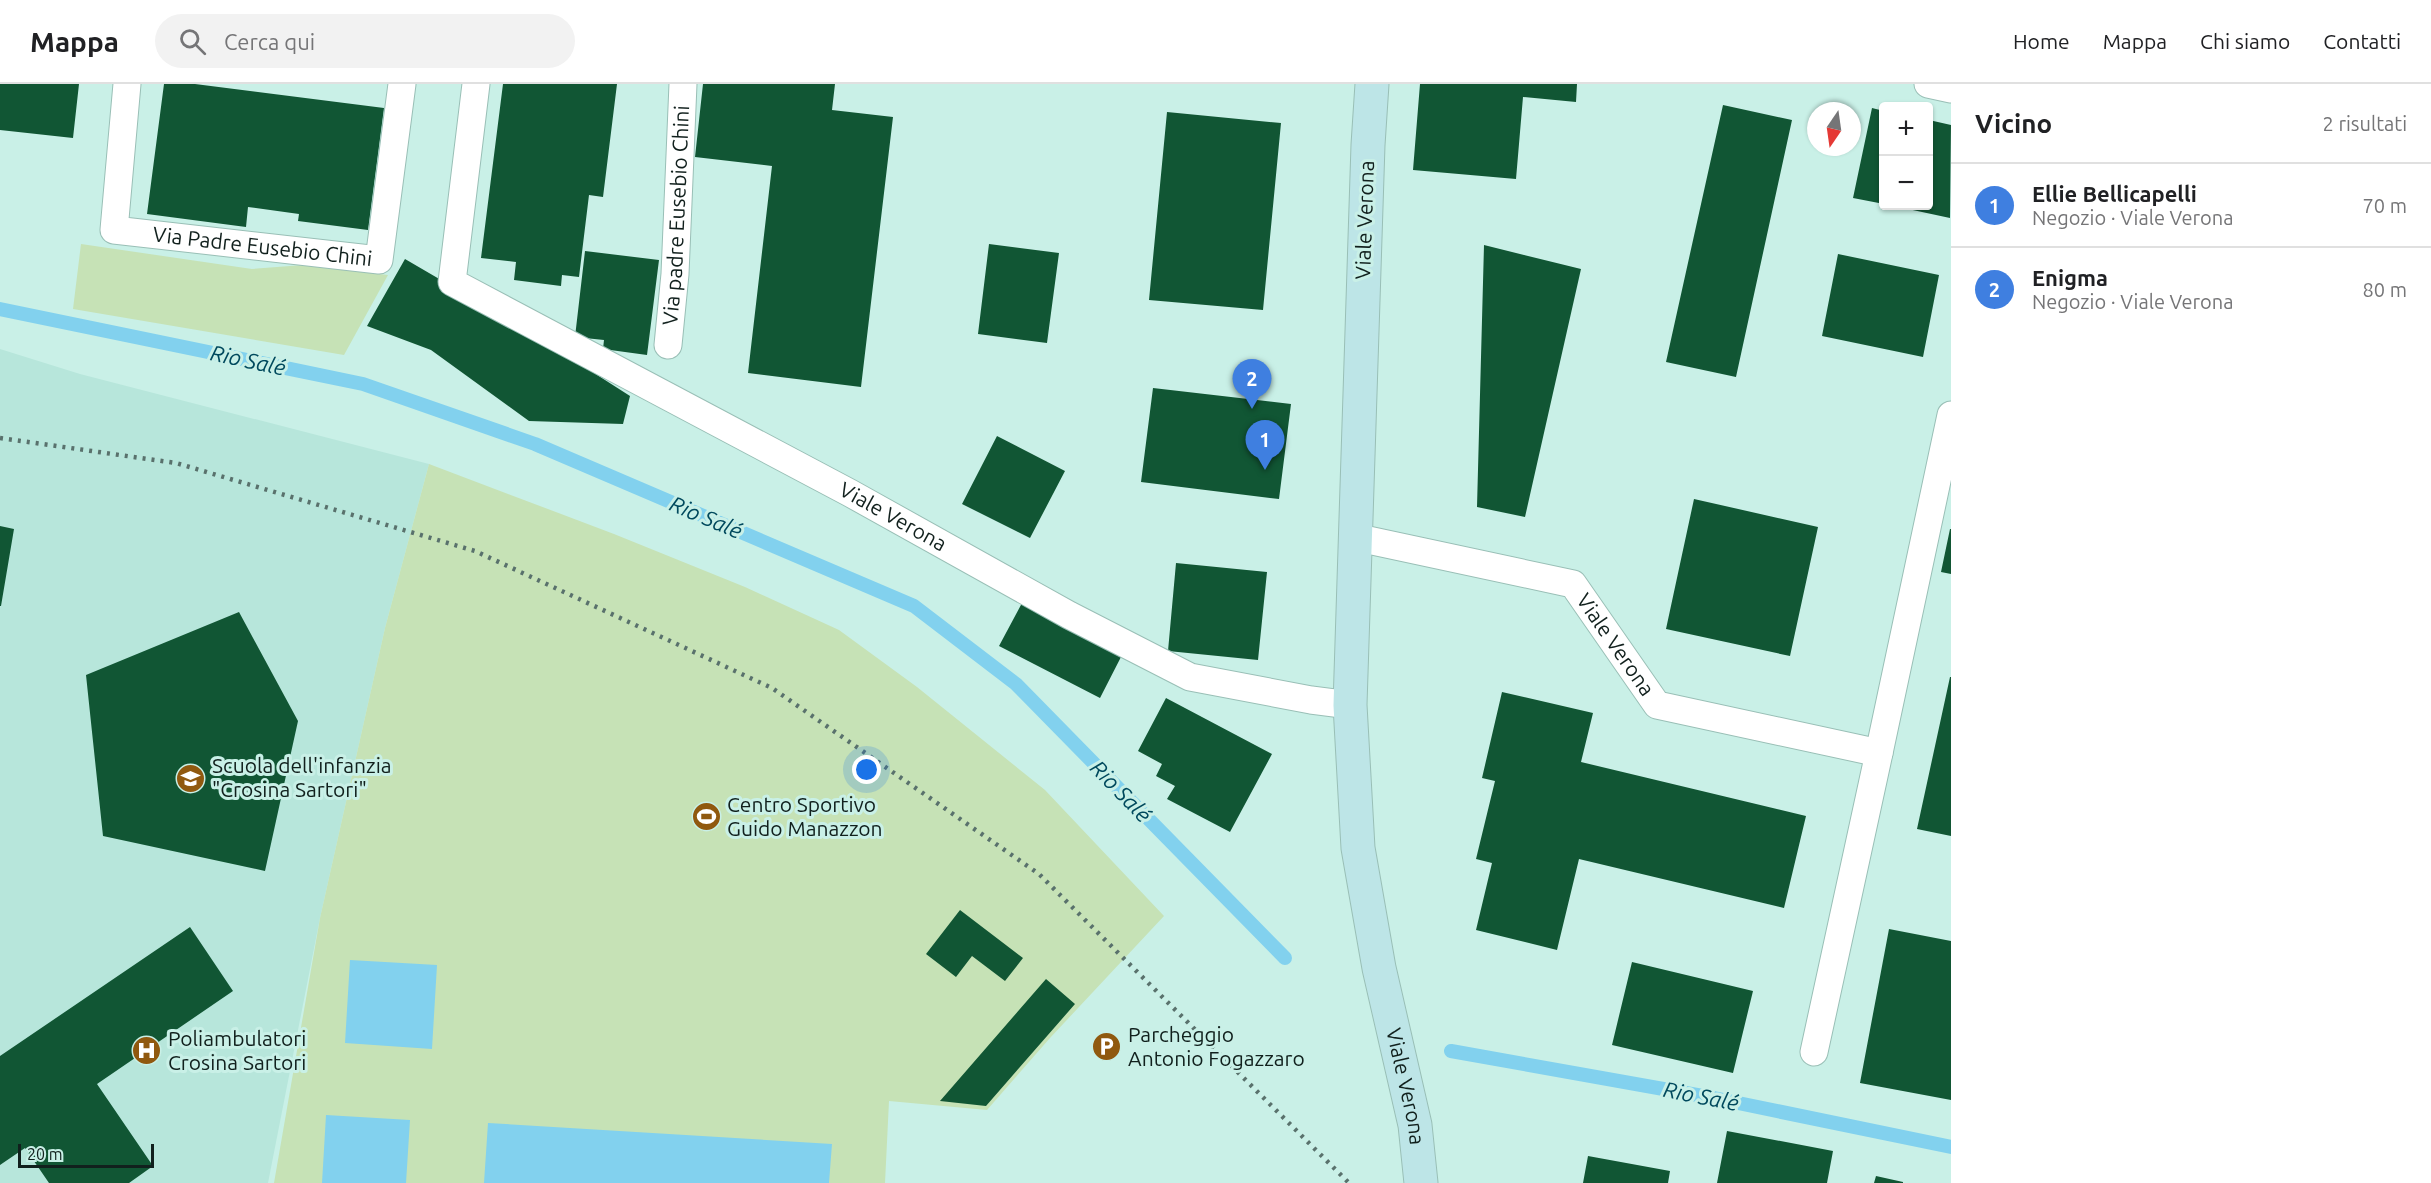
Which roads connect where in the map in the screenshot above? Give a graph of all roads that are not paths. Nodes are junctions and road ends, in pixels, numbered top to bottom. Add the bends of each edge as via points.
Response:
1 (127, 84) edge
2 (402, 84) edge
3 (476, 84) edge
4 (683, 84) edge
5 (1372, 84) edge
6 (1928, 84) edge
7 (1951, 89) edge
8 (668, 345) dead end
9 (1951, 415) edge
10 (1354, 537) junction
11 (1350, 705) junction
12 (1879, 753) junction
13 (1814, 1052) dead end
14 (1421, 1183) edge

1 - 2 lane, Via Padre Eusebio Chini via 114,230 379,260
3 - 11 lane, Viale Verona via 452,282 1190,677
4 - 8 lane, Via padre Eusebio Chini
5 - 10 main road, Viale Verona
6 - 7 lane
9 - 12 lane
10 - 11 main road, Viale Verona
10 - 12 lane, Viale Verona via 1573,584 1657,705
11 - 14 main road, Viale Verona via 1358,848 1379,968 1414,1125
12 - 13 lane

